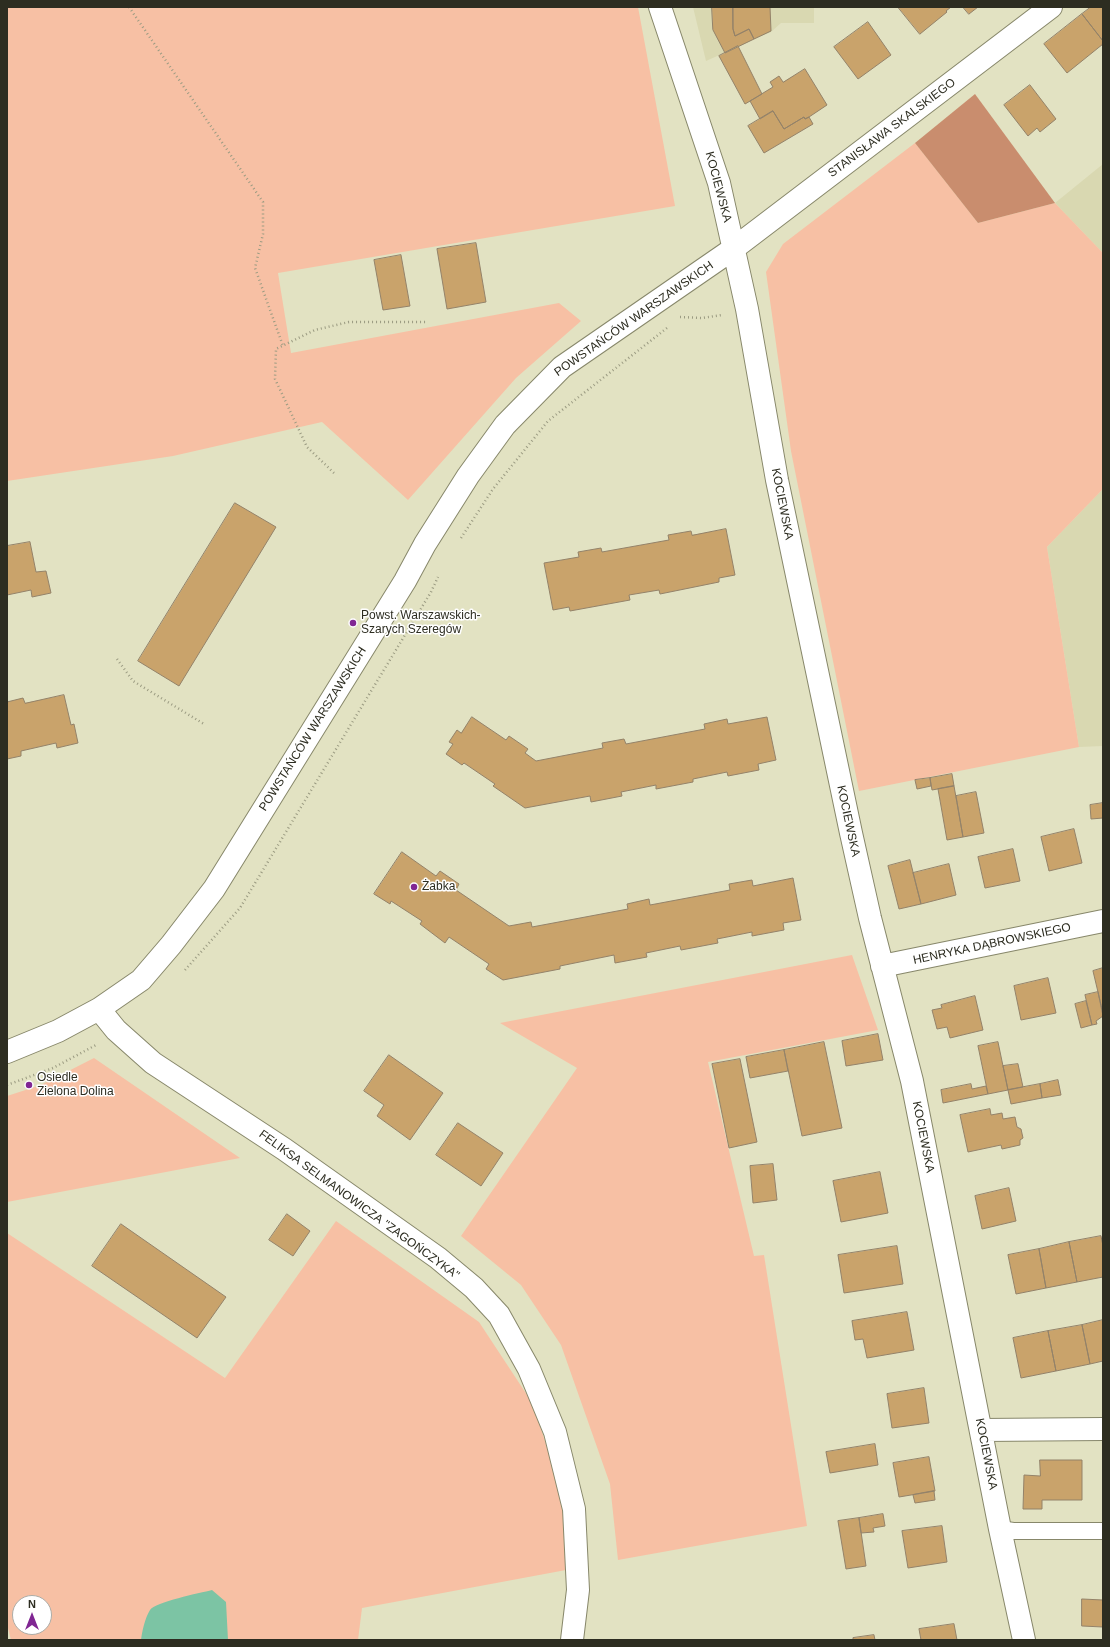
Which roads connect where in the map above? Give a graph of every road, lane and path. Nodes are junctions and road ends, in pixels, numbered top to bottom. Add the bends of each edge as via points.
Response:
1 (129, 7) edge
2 (660, 7) edge
3 (1051, 7) edge
4 (733, 248) junction
5 (747, 309) junction
6 (675, 321) dead end
7 (428, 322) dead end
8 (669, 326) dead end
9 (283, 346) junction
10 (334, 473) dead end
11 (460, 540) dead end
12 (117, 659) dead end
13 (204, 724) dead end
14 (1103, 921) edge
15 (882, 966) junction
16 (99, 1009) junction
17 (98, 1044) dead end
18 (7, 1052) edge
19 (7, 1085) edge
20 (1103, 1429) edge
21 (982, 1430) junction
22 (1000, 1529) junction
23 (1103, 1531) edge
24 (572, 1640) edge
25 (1024, 1640) edge

1 - 9 path via 263,202 263,234 255,268
2 - 4 street, KOCIEWSKA via 720,183
3 - 4 street, STANISŁAWA SKALSKIEGO
4 - 5 street, KOCIEWSKA
4 - 16 street, POWSTAŃCÓW WARSZAWSKICH via 562,367 505,425 468,476 214,889 140,980
5 - 6 path via 702,318 681,317
5 - 15 street, KOCIEWSKA via 777,480 851,833
7 - 9 path via 349,322 314,330
8 - 11 path via 548,421 493,488
9 - 10 path via 276,349 275,379 307,447
12 - 13 path via 132,681
14 - 15 street, HENRYKA DĄBROWSKIEGO
15 - 21 street, KOCIEWSKA via 912,1081
16 - 18 street, POWSTAŃCÓW WARSZAWSKICH via 58,1031
16 - 24 street, FELIKSA SELMANOWICZA "ZAGOŃCZYKA" via 116,1030 153,1063 284,1149 425,1249 474,1288 499,1316 529,1369 554,1432 574,1509 578,1590
17 - 19 path via 53,1068
20 - 21 street
21 - 22 street, KOCIEWSKA
22 - 23 lane
22 - 25 street, KOCIEWSKA

